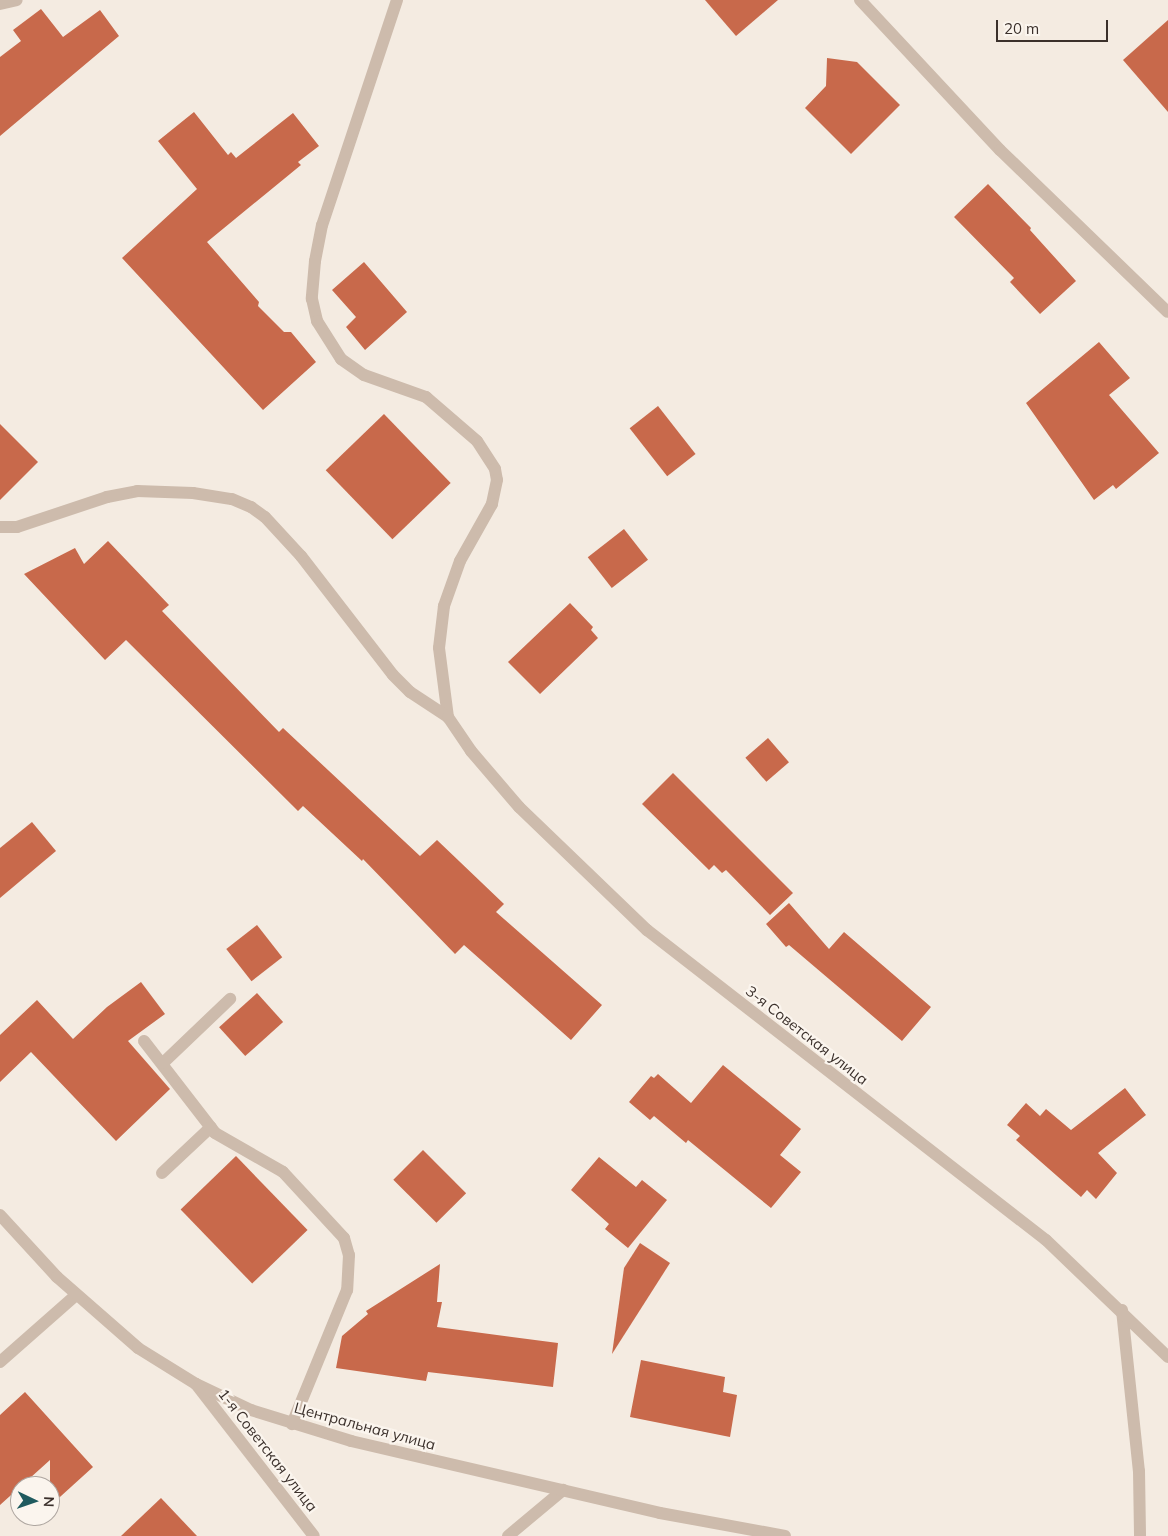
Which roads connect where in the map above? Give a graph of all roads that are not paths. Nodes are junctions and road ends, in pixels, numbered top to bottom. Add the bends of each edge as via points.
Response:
1 (18, 0) edge
2 (397, 0) edge
3 (860, 0) edge
4 (0, 4) edge
5 (1168, 312) edge
6 (0, 527) edge
7 (448, 717) junction
8 (230, 999) dead end
9 (144, 1041) dead end
10 (163, 1063) junction
11 (211, 1127) junction
12 (162, 1174) dead end
13 (0, 1215) edge
14 (76, 1295) junction
15 (1122, 1310) junction
16 (1168, 1356) edge
17 (0, 1362) edge
18 (196, 1384) junction
19 (292, 1424) junction
20 (563, 1490) junction
21 (314, 1536) edge
22 (508, 1536) edge
23 (781, 1536) edge
24 (1140, 1536) edge

1 - 4 street
2 - 7 street via 322,225 312,298 317,321 341,359 364,375 426,396 477,441 495,469 497,480 492,504 460,561 444,606 439,648
3 - 5 street via 1000,150
6 - 7 street via 17,526 130,492 193,493 232,499 251,507 265,517 301,556 394,675 410,692
7 - 15 street, 3-я Советская улица via 470,750 518,807 647,930 1046,1240
8 - 10 street
9 - 10 street
10 - 11 street
11 - 12 street
11 - 19 street via 225,1141 282,1172 327,1216 344,1238 349,1254 347,1290 342,1308
13 - 14 street, Центральная улица
14 - 17 street
14 - 18 street, Центральная улица via 138,1348
15 - 16 street, 3-я Советская улица
15 - 24 street via 1139,1471
18 - 19 street, Центральная улица via 251,1410
18 - 21 street, 1-я Советская улица
19 - 20 street, Центральная улица via 351,1442
20 - 22 street
20 - 23 street, Центральная улица

